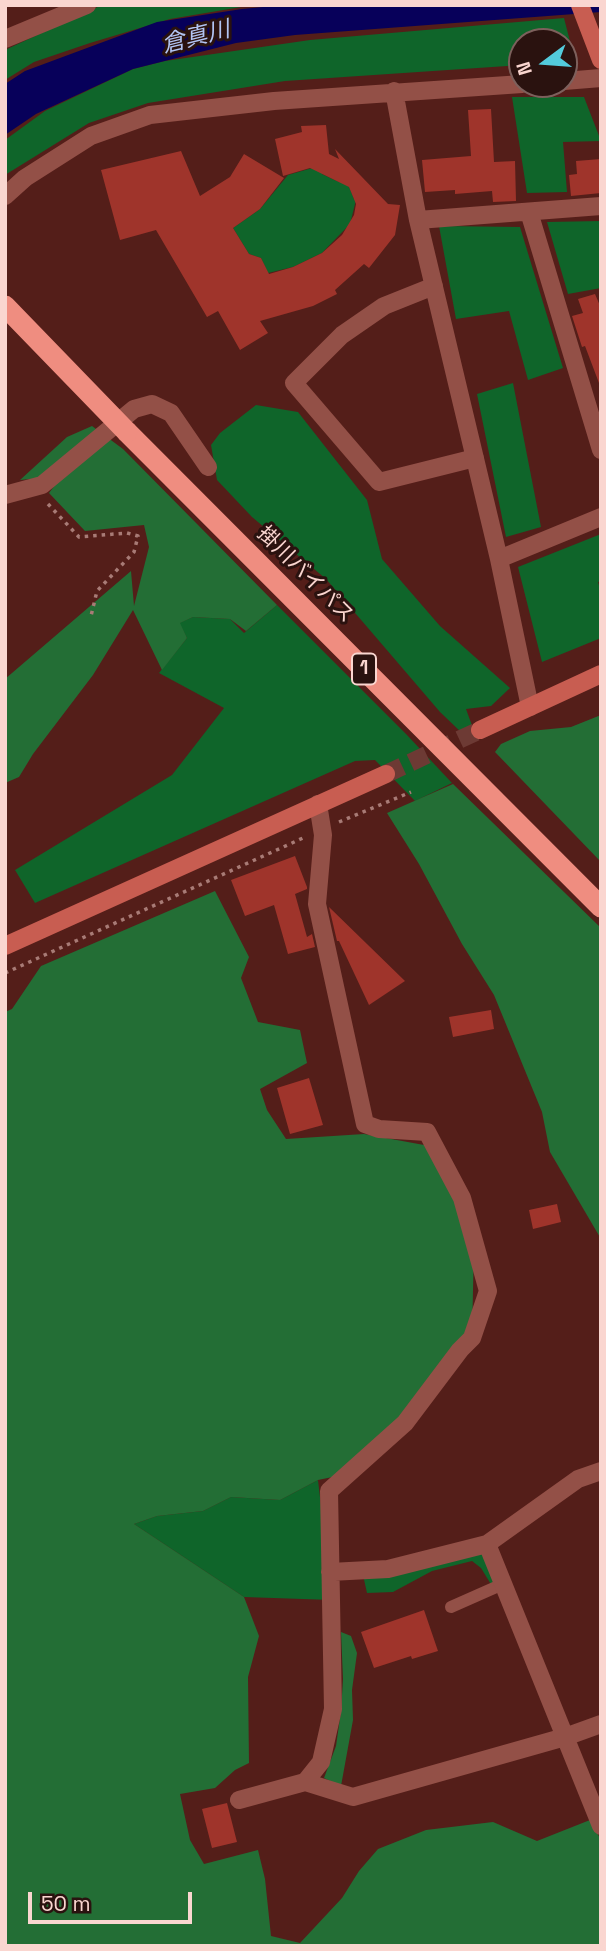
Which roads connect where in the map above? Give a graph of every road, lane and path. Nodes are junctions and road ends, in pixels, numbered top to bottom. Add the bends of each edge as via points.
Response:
1 (88, 5) edge
2 (580, 5) edge
3 (5, 39) edge
4 (600, 59) edge
5 (601, 78) edge
6 (578, 80) edge
7 (508, 84) edge
8 (394, 91) junction
9 (5, 196) edge
10 (601, 206) edge
11 (529, 212) junction
12 (418, 220) junction
13 (434, 286) junction
14 (5, 306) edge
15 (601, 450) edge
16 (475, 458) junction
17 (208, 467) dead end
18 (32, 487) junction
19 (5, 495) edge
20 (601, 517) edge
21 (499, 559) junction
22 (91, 616) dead end
23 (601, 674) edge
24 (530, 707) junction
25 (480, 730) tunnel mouth
26 (386, 774) tunnel mouth
27 (411, 792) dead end
28 (318, 804) junction
29 (322, 829) junction
30 (601, 908) edge
31 (5, 946) edge
32 (5, 973) edge
33 (601, 1471) edge
34 (487, 1544) junction
35 (330, 1572) junction
36 (503, 1584) junction
37 (451, 1606) dead end
38 (601, 1724) edge
39 (565, 1737) junction
40 (305, 1782) junction
41 (239, 1800) dead end
42 (601, 1826) edge

1 - 3 street
2 - 4 street
5 - 6 street
7 - 8 street
8 - 9 street via 150,115 91,136
8 - 12 street
10 - 11 street
11 - 12 street
11 - 15 street
12 - 13 street
13 - 16 street
13 - 16 street via 384,306 342,335 294,383 379,482
14 - 30 highway, 掛川バイパス / 1, bridge
16 - 21 street
17 - 18 street via 171,413 152,404 134,409 42,485
18 - 19 street
18 - 22 path via 79,537 138,536 134,552 97,591
20 - 21 street
21 - 24 street
23 - 24 street
24 - 25 street
26 - 28 street
27 - 29 path
28 - 29 street
28 - 31 street
29 - 32 path
29 - 35 street via 317,904 365,1124 427,1132 462,1198 488,1291 472,1338 405,1423 329,1492
33 - 34 street via 578,1479
34 - 35 street via 387,1569
34 - 36 street
35 - 40 street via 333,1709 321,1762
36 - 37 lane
36 - 39 street
38 - 39 street
39 - 40 street via 354,1797
39 - 42 street
40 - 41 street

